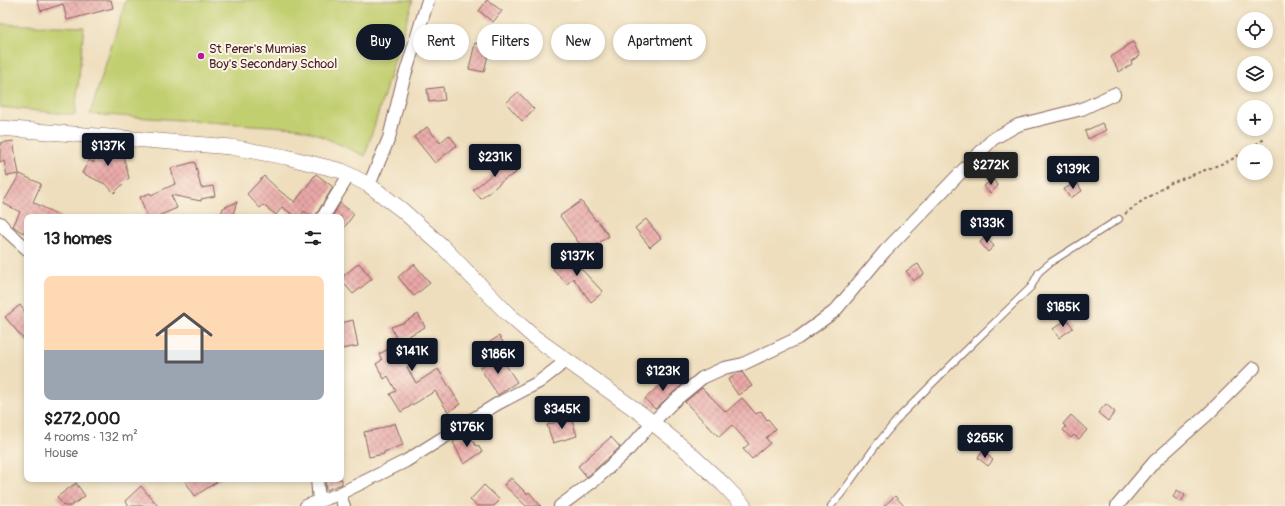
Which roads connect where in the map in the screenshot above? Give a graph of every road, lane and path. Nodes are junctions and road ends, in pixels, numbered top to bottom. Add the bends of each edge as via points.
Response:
1 (428, 0) edge
2 (1114, 94) dead end
3 (0, 128) edge
4 (1266, 138) dead end
5 (1257, 144) edge
6 (1237, 157) edge
7 (349, 175) junction
8 (369, 185) junction
9 (325, 214) edge
10 (1119, 219) joint
11 (0, 223) edge
12 (24, 246) edge
13 (566, 361) junction
14 (1254, 368) dead end
15 (652, 423) junction
16 (317, 482) edge
17 (339, 494) junction
18 (319, 501) junction
19 (306, 506) edge
20 (344, 506) edge
21 (560, 506) edge
22 (744, 506) edge
23 (831, 506) edge
24 (1117, 506) edge

1 - 8 street via 389,138
2 - 15 street via 1082,108 1018,125 993,139 885,251 835,311 798,338 743,364 724,368 702,378
3 - 7 street via 231,147 286,157
4 - 5 path
6 - 10 path via 1224,164 1171,183
7 - 8 street
7 - 9 street
8 - 13 street via 442,246 508,314
10 - 23 lane via 1043,269 1031,287 901,415 876,444
11 - 12 street
13 - 15 street
13 - 17 street via 539,382 496,404 422,452
14 - 24 street via 1208,414 1154,462
15 - 21 street via 628,450 595,480
15 - 22 street via 690,454
16 - 18 street
17 - 18 street
17 - 20 street
18 - 19 street

